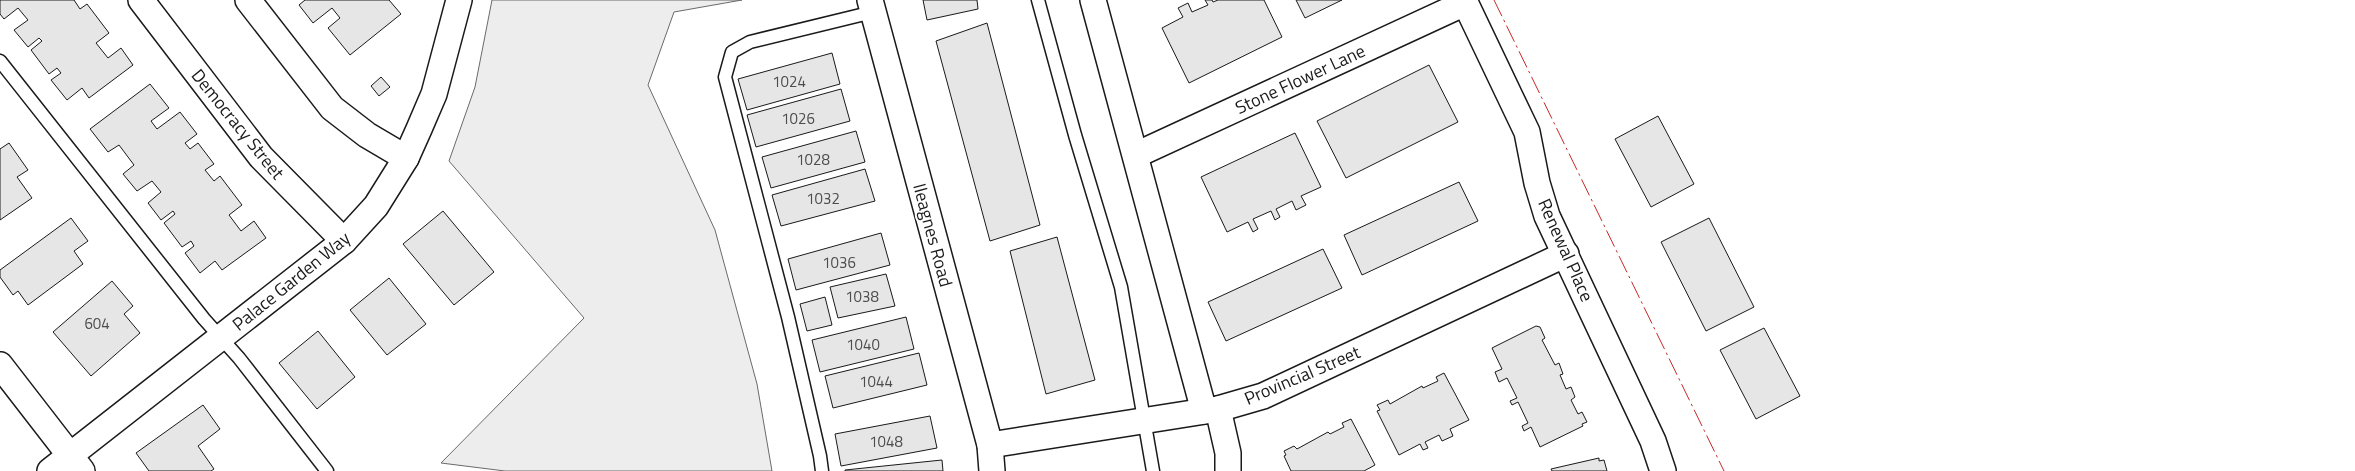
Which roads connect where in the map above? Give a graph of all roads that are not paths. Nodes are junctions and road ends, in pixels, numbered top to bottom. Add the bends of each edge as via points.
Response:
1 (141, 0) edge
2 (248, 0) edge
3 (459, 0) edge
4 (1038, 0) edge
5 (1092, 0) edge
6 (1464, 1) edge
7 (872, 6) edge
8 (0, 61) edge
9 (1136, 155) junction
10 (406, 158) junction
11 (344, 242) junction
12 (1566, 254) junction
13 (220, 339) junction
14 (0, 365) edge
15 (1211, 410) junction
16 (1145, 421) junction
17 (990, 445) junction
18 (76, 464) edge
19 (50, 471) edge
20 (327, 471) edge
21 (822, 471) edge
22 (992, 471) edge
23 (1153, 471) edge
24 (1228, 471) edge
25 (1663, 471) edge

1 - 11 street, Democracy Street via 261,157
2 - 10 street via 332,108
3 - 10 street, Palace Garden Way via 434,94
4 - 16 lane via 1121,287
5 - 9 street
6 - 9 street, Stone Flower Lane
6 - 12 street, Renewal Place via 1527,132 1547,216
7 - 17 street, Ileagnes Road
7 - 21 lane via 750,42 732,52 725,77 788,317
8 - 13 lane
9 - 15 street
10 - 11 street, Palace Garden Way via 376,206
11 - 13 street, Palace Garden Way
12 - 15 street, Provincial Street via 1263,396
12 - 25 street, Renewal Place via 1653,441
13 - 18 street, Palace Garden Way
13 - 20 lane via 239,358
14 - 18 street
15 - 16 street, Provincial Street
15 - 24 street via 1228,454
16 - 17 street, Provincial Street
16 - 23 lane
17 - 22 street, Ileagnes Road
18 - 19 street, Palace Garden Way

